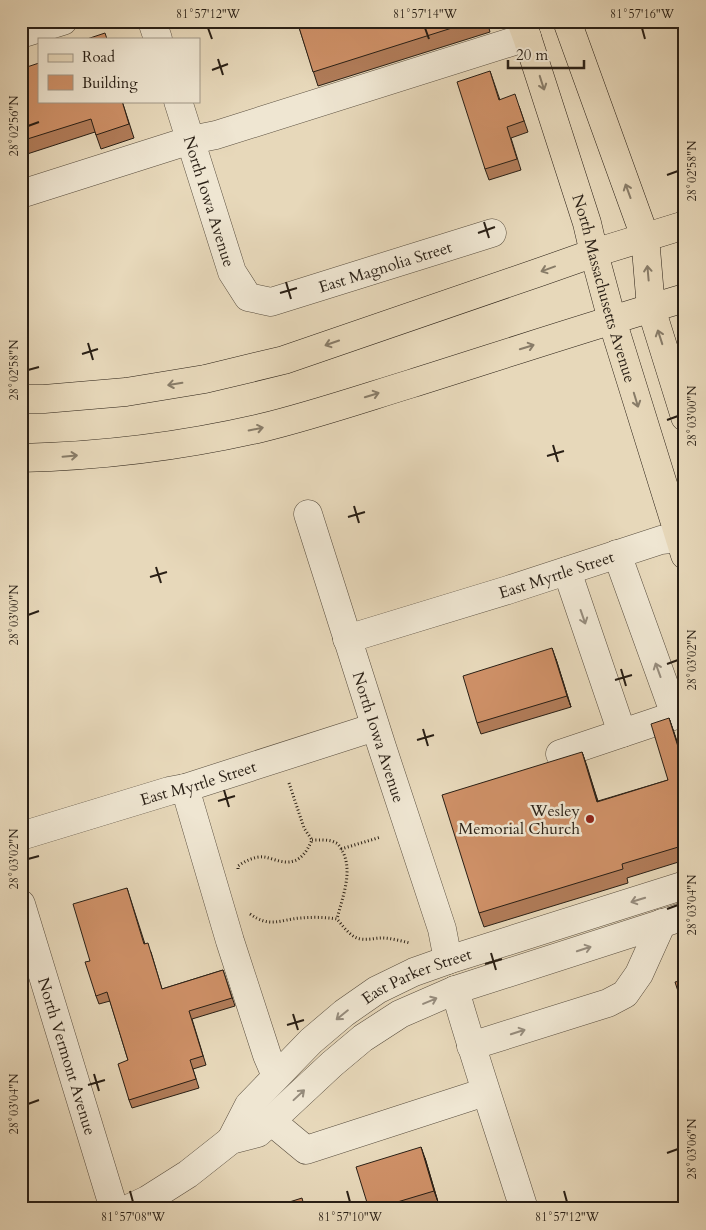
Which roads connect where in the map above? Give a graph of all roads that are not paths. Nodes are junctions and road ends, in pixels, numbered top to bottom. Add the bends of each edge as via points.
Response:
1 (63, 21) edge
2 (152, 21) edge
3 (569, 22) edge
4 (524, 29) edge
5 (21, 34) edge
6 (158, 38) edge
7 (178, 102) edge
8 (191, 140) junction
9 (21, 194) edge
10 (685, 225) edge
11 (492, 232) dead end
12 (645, 237) junction
13 (594, 253) junction
14 (248, 298) joint
15 (685, 298) edge
16 (651, 308) junction
17 (612, 320) junction
18 (21, 399) edge
19 (685, 417) edge
20 (21, 458) edge
21 (308, 514) dead end
22 (682, 546) edge
23 (617, 554) junction
24 (567, 570) junction
25 (347, 639) junction
26 (680, 714) edge
27 (375, 727) junction
28 (622, 733) junction
29 (560, 754) dead end
30 (185, 788) junction
31 (21, 836) edge
32 (685, 886) edge
33 (21, 904) edge
34 (673, 920) edge
35 (448, 960) junction
36 (455, 990) junction
37 (471, 1046) junction
38 (276, 1076) junction
39 (485, 1092) junction
40 (271, 1121) junction
41 (231, 1140) junction
42 (114, 1209) edge
43 (128, 1209) edge
44 (524, 1209) edge

1 - 5 street
2 - 6 street
12 -> 3 main road
4 - 8 street via 216,135
4 -> 13 main road, North Massachusetts Avenue
7 - 8 street, North Iowa Avenue
8 - 9 street
8 - 14 street, North Iowa Avenue via 232,272
10 - 12 main road
11 - 14 street, East Magnolia Street via 271,302
12 - 13 main road
16 -> 12 main road
13 - 17 main road, North Massachusetts Avenue
13 -> 18 main road via 284,360 205,379 126,392
15 - 16 main road
16 - 17 main road
19 -> 16 main road
20 -> 17 main road via 138,450 262,427
17 -> 22 main road, North Massachusetts Avenue
21 - 25 street, North Iowa Avenue
22 - 23 street, East Myrtle Street via 661,540
23 - 24 street, East Myrtle Street
26 -> 23 street
24 - 25 street, East Myrtle Street
24 -> 28 street
25 - 27 street, North Iowa Avenue
26 - 28 street
27 - 30 street, East Myrtle Street
27 - 35 street, North Iowa Avenue via 442,929
28 - 29 street
30 - 31 street, East Myrtle Street
30 - 38 street via 230,941
32 -> 35 street, East Parker Street
33 - 42 street, North Vermont Avenue
36 -> 34 street, East Parker Street
37 -> 34 street via 608,1003 625,994
35 -> 38 street, East Parker Street via 377,990 311,1041
36 - 37 street
40 -> 36 street, East Parker Street via 363,1038 400,1014
37 - 39 street
38 - 41 street, East Parker Street via 249,1105
39 - 40 street via 306,1150
39 - 44 street
40 - 41 street, East Parker Street via 258,1133
41 - 43 street, East Parker Street via 188,1174

